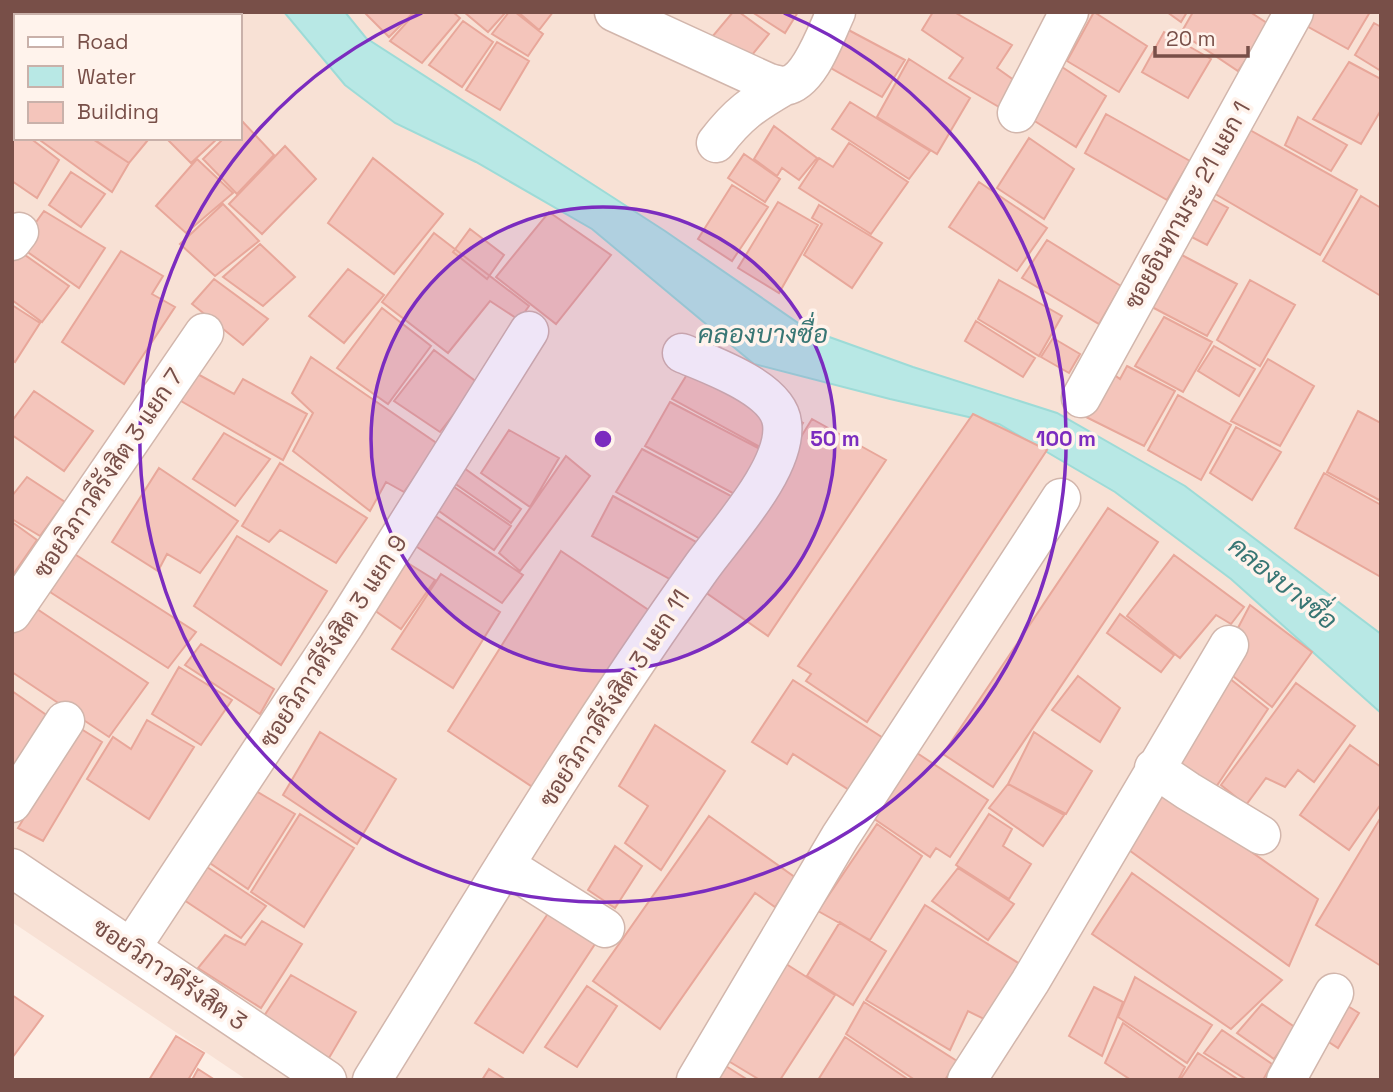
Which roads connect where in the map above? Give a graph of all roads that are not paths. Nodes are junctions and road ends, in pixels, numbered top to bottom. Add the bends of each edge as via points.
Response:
1 (614, 12) edge
2 (836, 12) edge
3 (1069, 12) edge
4 (1294, 12) edge
5 (784, 86) junction
6 (1017, 113) dead end
7 (716, 143) dead end
8 (529, 331) dead end
9 (204, 333) dead end
10 (682, 353) dead end
11 (1080, 398) dead end
12 (1061, 498) dead end
13 (12, 612) edge
14 (1229, 645) dead end
15 (65, 721) dead end
16 (1154, 768) junction
17 (12, 803) edge
18 (1261, 835) dead end
19 (505, 865) junction
20 (12, 868) edge
21 (604, 928) dead end
22 (131, 948) junction
23 (1334, 993) dead end
24 (327, 1080) edge
25 (372, 1080) edge
26 (696, 1080) edge
27 (967, 1080) edge
28 (1286, 1080) edge

1 - 5 street
2 - 5 street via 808,70
3 - 6 street
4 - 11 street, ซอยอินทามระ 21 แยก 1
5 - 7 street via 750,106
8 - 22 street, ซอยวิภาวดีรังสิต 3 แยก 9 via 345,624
9 - 13 street, ซอยวิภาวดีรังสิต 3 แยก 7
10 - 19 street, ซอยวิภาวดีรังสิต 3 แยก 11 via 745,382 774,404 782,421 781,446 764,483 659,626
12 - 26 street via 840,837
14 - 16 street
15 - 17 street
16 - 18 street
16 - 27 street
19 - 21 street
19 - 25 street, ซอยวิภาวดีรังสิต 3 แยก 11
20 - 22 street, ซอยวิภาวดีรังสิต 3
22 - 24 street, ซอยวิภาวดีรังสิต 3
23 - 28 street

